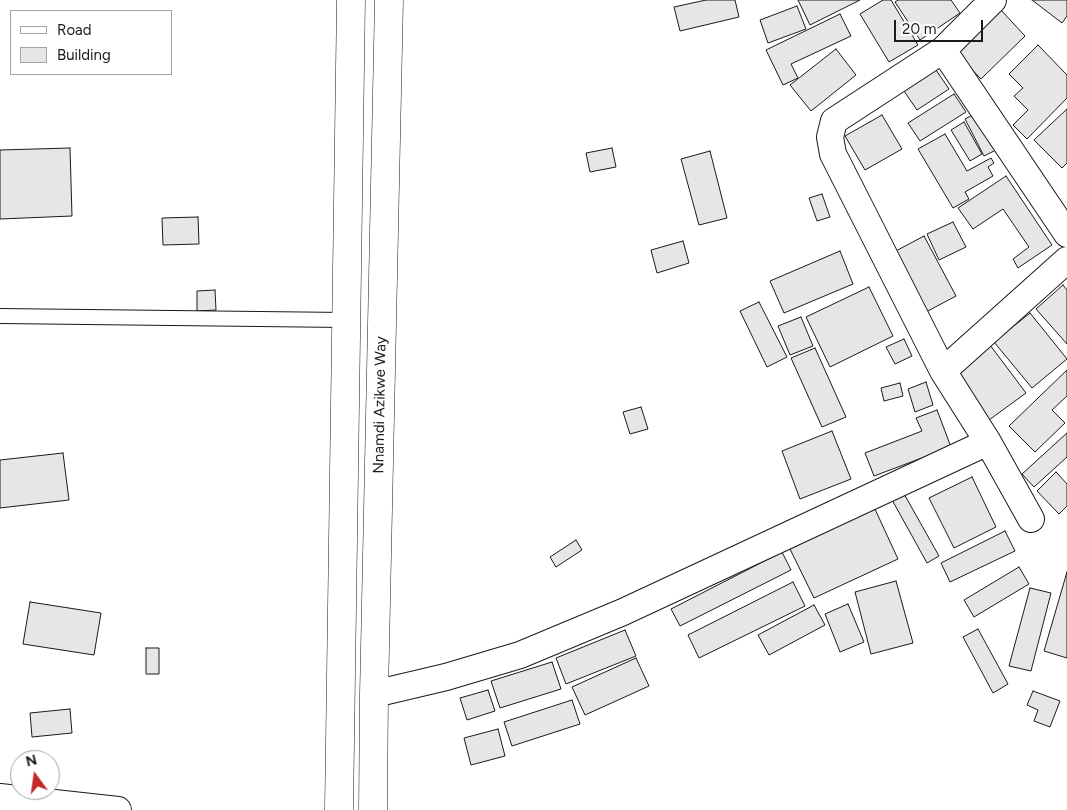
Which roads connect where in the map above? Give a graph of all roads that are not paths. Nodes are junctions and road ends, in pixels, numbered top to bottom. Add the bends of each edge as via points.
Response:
1 (351, 0) edge
2 (389, 0) edge
3 (993, 0) edge
4 (943, 50) junction
5 (1067, 234) edge
6 (1067, 260) edge
7 (0, 316) edge
8 (346, 320) junction
9 (943, 371) junction
10 (988, 442) junction
11 (1031, 519) dead end
12 (374, 694) junction
13 (0, 797) edge
14 (118, 810) edge
15 (339, 810) edge
16 (373, 810) edge

1 - 8 highway
2 - 12 highway, Nnamdi Azikwe Way
3 - 4 street
4 - 5 street
4 - 9 street via 834,121 830,137 833,154
6 - 9 street
7 - 8 lane
8 - 15 highway
9 - 10 street
10 - 11 street
10 - 12 street via 623,612 520,655
12 - 16 highway, Nnamdi Azikwe Way
13 - 14 street

